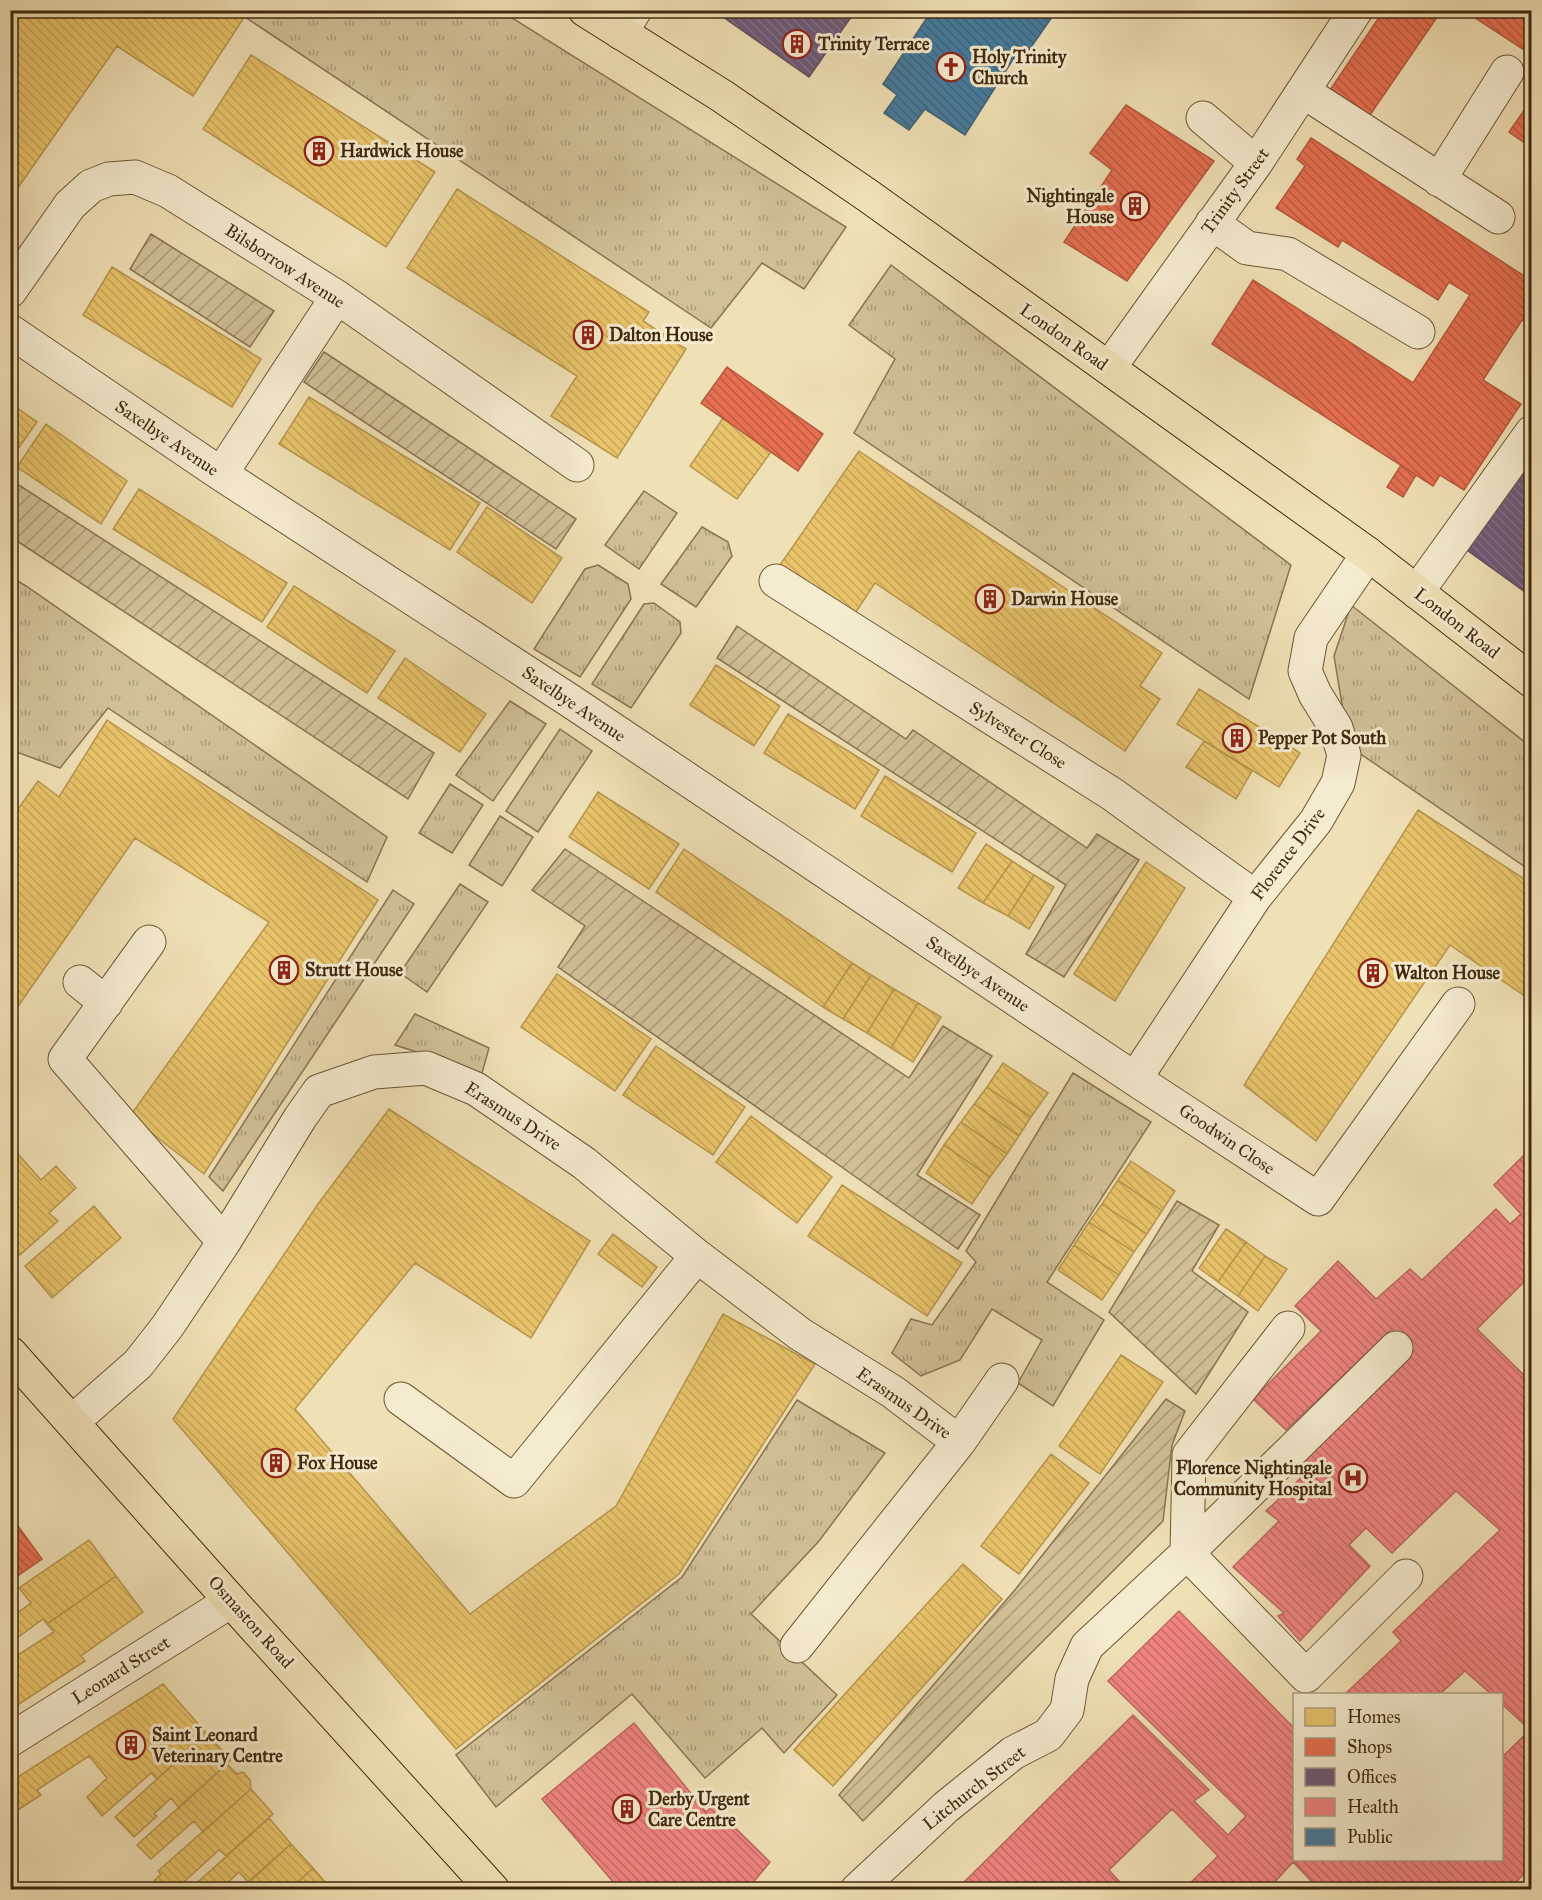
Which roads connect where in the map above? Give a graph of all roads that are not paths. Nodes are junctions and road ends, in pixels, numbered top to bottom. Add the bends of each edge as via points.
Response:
1 (585, 10) edge
2 (1356, 10) edge
3 (628, 22) edge
4 (1507, 72) dead end
5 (1304, 92) junction
6 (1203, 118) dead end
7 (1256, 163) junction
8 (1439, 180) junction
9 (1498, 218) dead end
10 (1212, 223) junction
11 (10, 291) edge
12 (337, 297) junction
13 (10, 331) edge
14 (1418, 332) dead end
15 (1109, 368) junction
16 (1532, 432) edge
17 (577, 465) dead end
18 (221, 474) junction
19 (1368, 554) junction
20 (776, 581) dead end
21 (1417, 592) junction
22 (1532, 681) edge
23 (1255, 897) junction
24 (149, 942) dead end
25 (80, 982) dead end
26 (106, 1003) junction
27 (1458, 1004) dead end
28 (1135, 1079) junction
29 (224, 1242) junction
30 (697, 1256) junction
31 (1288, 1328) dead end
32 (1396, 1348) dead end
33 (10, 1353) edge
34 (1002, 1380) dead end
35 (400, 1399) dead end
36 (72, 1422) junction
37 (959, 1442) junction
38 (1187, 1553) junction
39 (1406, 1576) dead end
40 (231, 1601) junction
41 (797, 1646) dead end
42 (10, 1740) edge
43 (493, 1890) edge
44 (857, 1890) edge

1 - 3 main road, London Road
2 - 5 street, Trinity Street
3 - 15 main road, London Road via 722,96
4 - 8 street
5 - 7 street, Trinity Street
5 - 8 street
6 - 7 street
7 - 10 street, Trinity Street
8 - 9 street
10 - 14 street via 1247,248 1288,254
10 - 15 street, Trinity Street
11 - 12 street, Bilsborrow Avenue via 70,206 91,186 125,176 149,181 168,191
12 - 17 street, Bilsborrow Avenue
12 - 18 street
13 - 18 street, Saxelbye Avenue
15 - 19 main road, London Road
16 - 21 street
18 - 28 street, Saxelbye Avenue via 562,695
19 - 21 main road, London Road
19 - 23 street, Florence Drive via 1311,638 1305,671 1336,728 1344,755 1338,783 1316,821
20 - 23 street, Sylvester Close via 1112,794
21 - 22 main road, London Road
23 - 28 street, Florence Drive
24 - 26 street
25 - 26 street
26 - 29 street via 65,1059 115,1132
27 - 28 street, Goodwin Close via 1318,1199
29 - 30 street, Erasmus Drive via 319,1091 374,1072 426,1068 476,1089 584,1163
29 - 36 street, Erasmus Drive via 138,1364
30 - 35 street via 590,1367 546,1454 514,1481 471,1463 447,1423
30 - 37 street, Erasmus Drive via 800,1334 893,1392
31 - 38 street via 1189,1455
32 - 38 street, Litchurch Street
33 - 36 main road, Osmaston Road
34 - 37 street, Erasmus Drive
36 - 40 main road, Osmaston Road
37 - 41 street, Erasmus Drive
38 - 39 street via 1306,1676
38 - 44 street, Litchurch Street via 1087,1646 1072,1678 1067,1710 1048,1735 1013,1753 946,1807
40 - 42 street, Leonard Street
40 - 43 main road, Osmaston Road

